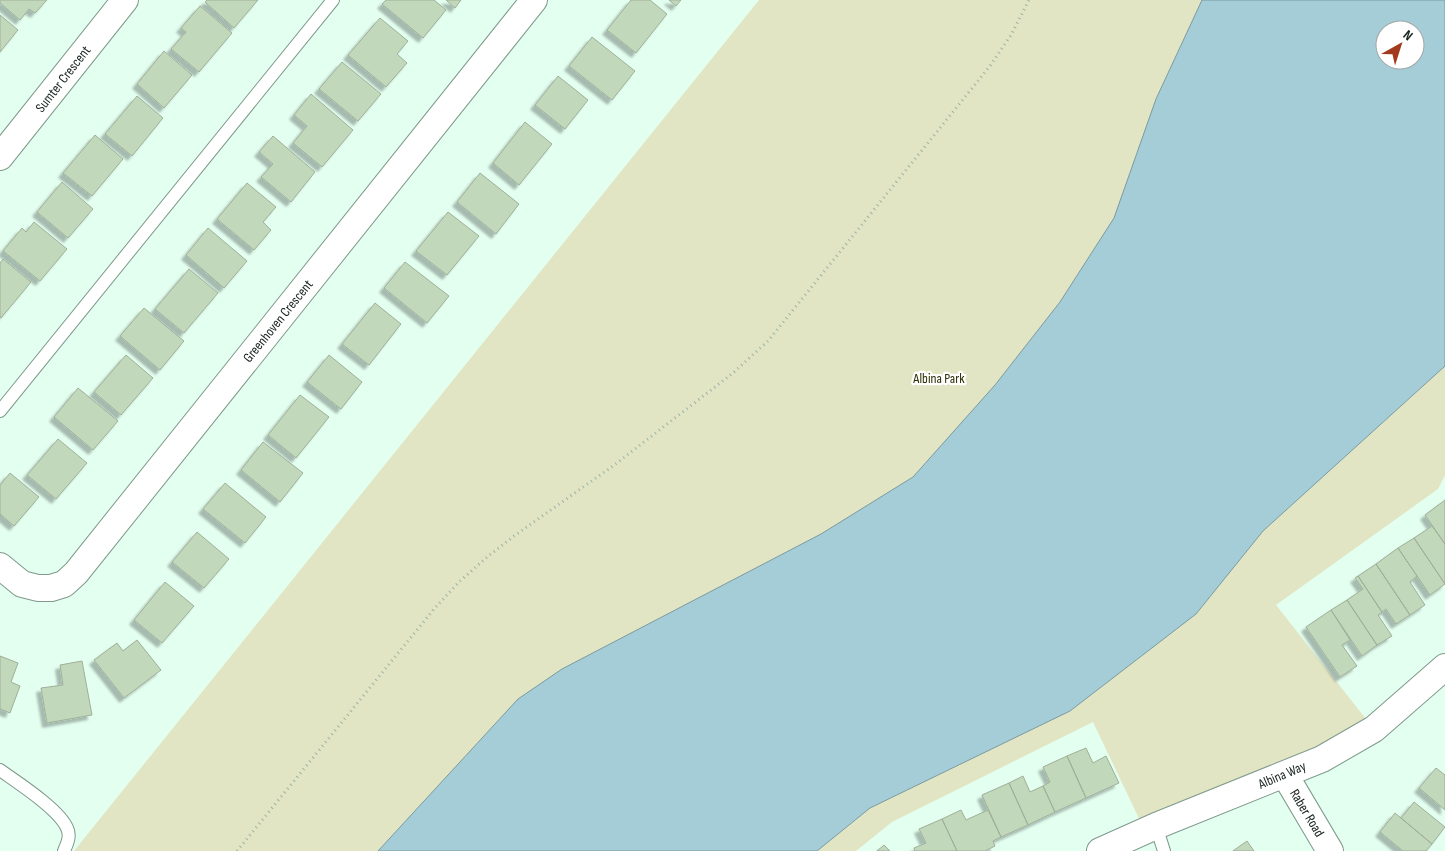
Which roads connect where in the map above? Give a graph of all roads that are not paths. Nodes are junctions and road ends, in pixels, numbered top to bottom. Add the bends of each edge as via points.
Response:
1 (125, 0) edge
2 (333, 0) edge
3 (534, 0) edge
4 (0, 157) edge
5 (0, 411) edge
6 (0, 566) edge
7 (1445, 667) edge
8 (0, 770) edge
9 (1285, 775) junction
10 (1156, 826) junction
11 (64, 851) edge
12 (1100, 851) edge
13 (1164, 851) edge
14 (1330, 851) edge

1 - 4 street, Sumter Crescent
2 - 5 lane
3 - 6 street, Greenhoven Crescent via 76,574 64,584 38,588 22,584
7 - 9 street, Albina Way via 1374,730
8 - 11 lane via 58,816 68,829 69,838
9 - 10 street, Albina Way
9 - 14 street, Raber Road
10 - 12 street, Albina Way
10 - 13 lane

